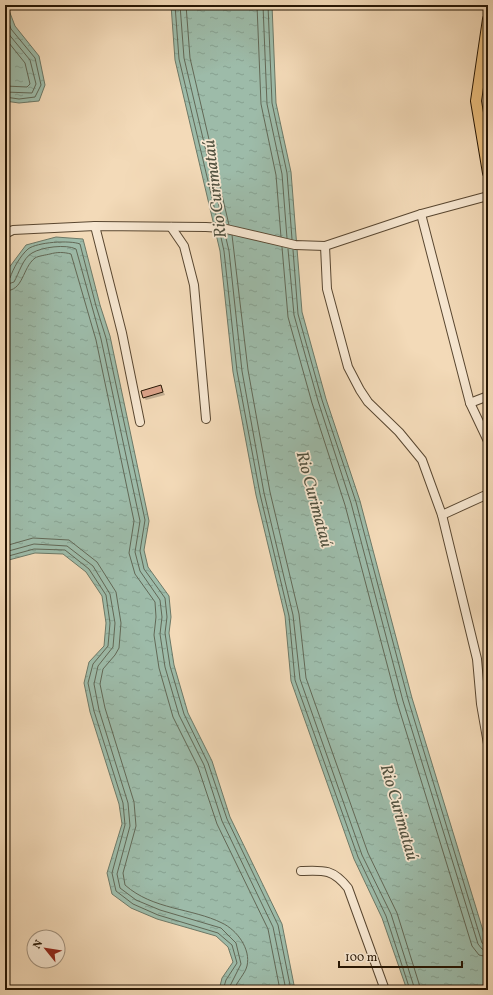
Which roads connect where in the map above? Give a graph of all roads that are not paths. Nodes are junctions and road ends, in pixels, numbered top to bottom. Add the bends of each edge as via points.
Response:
1 (488, 19) edge
2 (488, 173) edge
3 (488, 196) edge
4 (421, 214) junction
5 (95, 226) junction
6 (171, 227) junction
7 (5, 234) edge
8 (325, 246) junction
9 (488, 396) edge
10 (470, 403) junction
11 (206, 419) dead end
12 (140, 422) dead end
13 (488, 441) edge
14 (488, 494) edge
15 (442, 515) junction
16 (484, 677) edge
17 (488, 744) edge
18 (301, 871) dead end
19 (385, 990) edge

1 - 2 main road via 476,101
3 - 4 street
4 - 8 street
4 - 10 street
5 - 6 street
5 - 7 street via 13,230
5 - 12 street via 122,333
6 - 8 street via 222,228 295,245
6 - 11 street via 184,246 194,285
8 - 15 street via 327,289 348,367 368,402 399,432 422,460
9 - 10 street
10 - 13 street
14 - 15 street
15 - 16 street via 477,659
16 - 17 street via 481,704
18 - 19 street via 330,873 339,877 348,888

